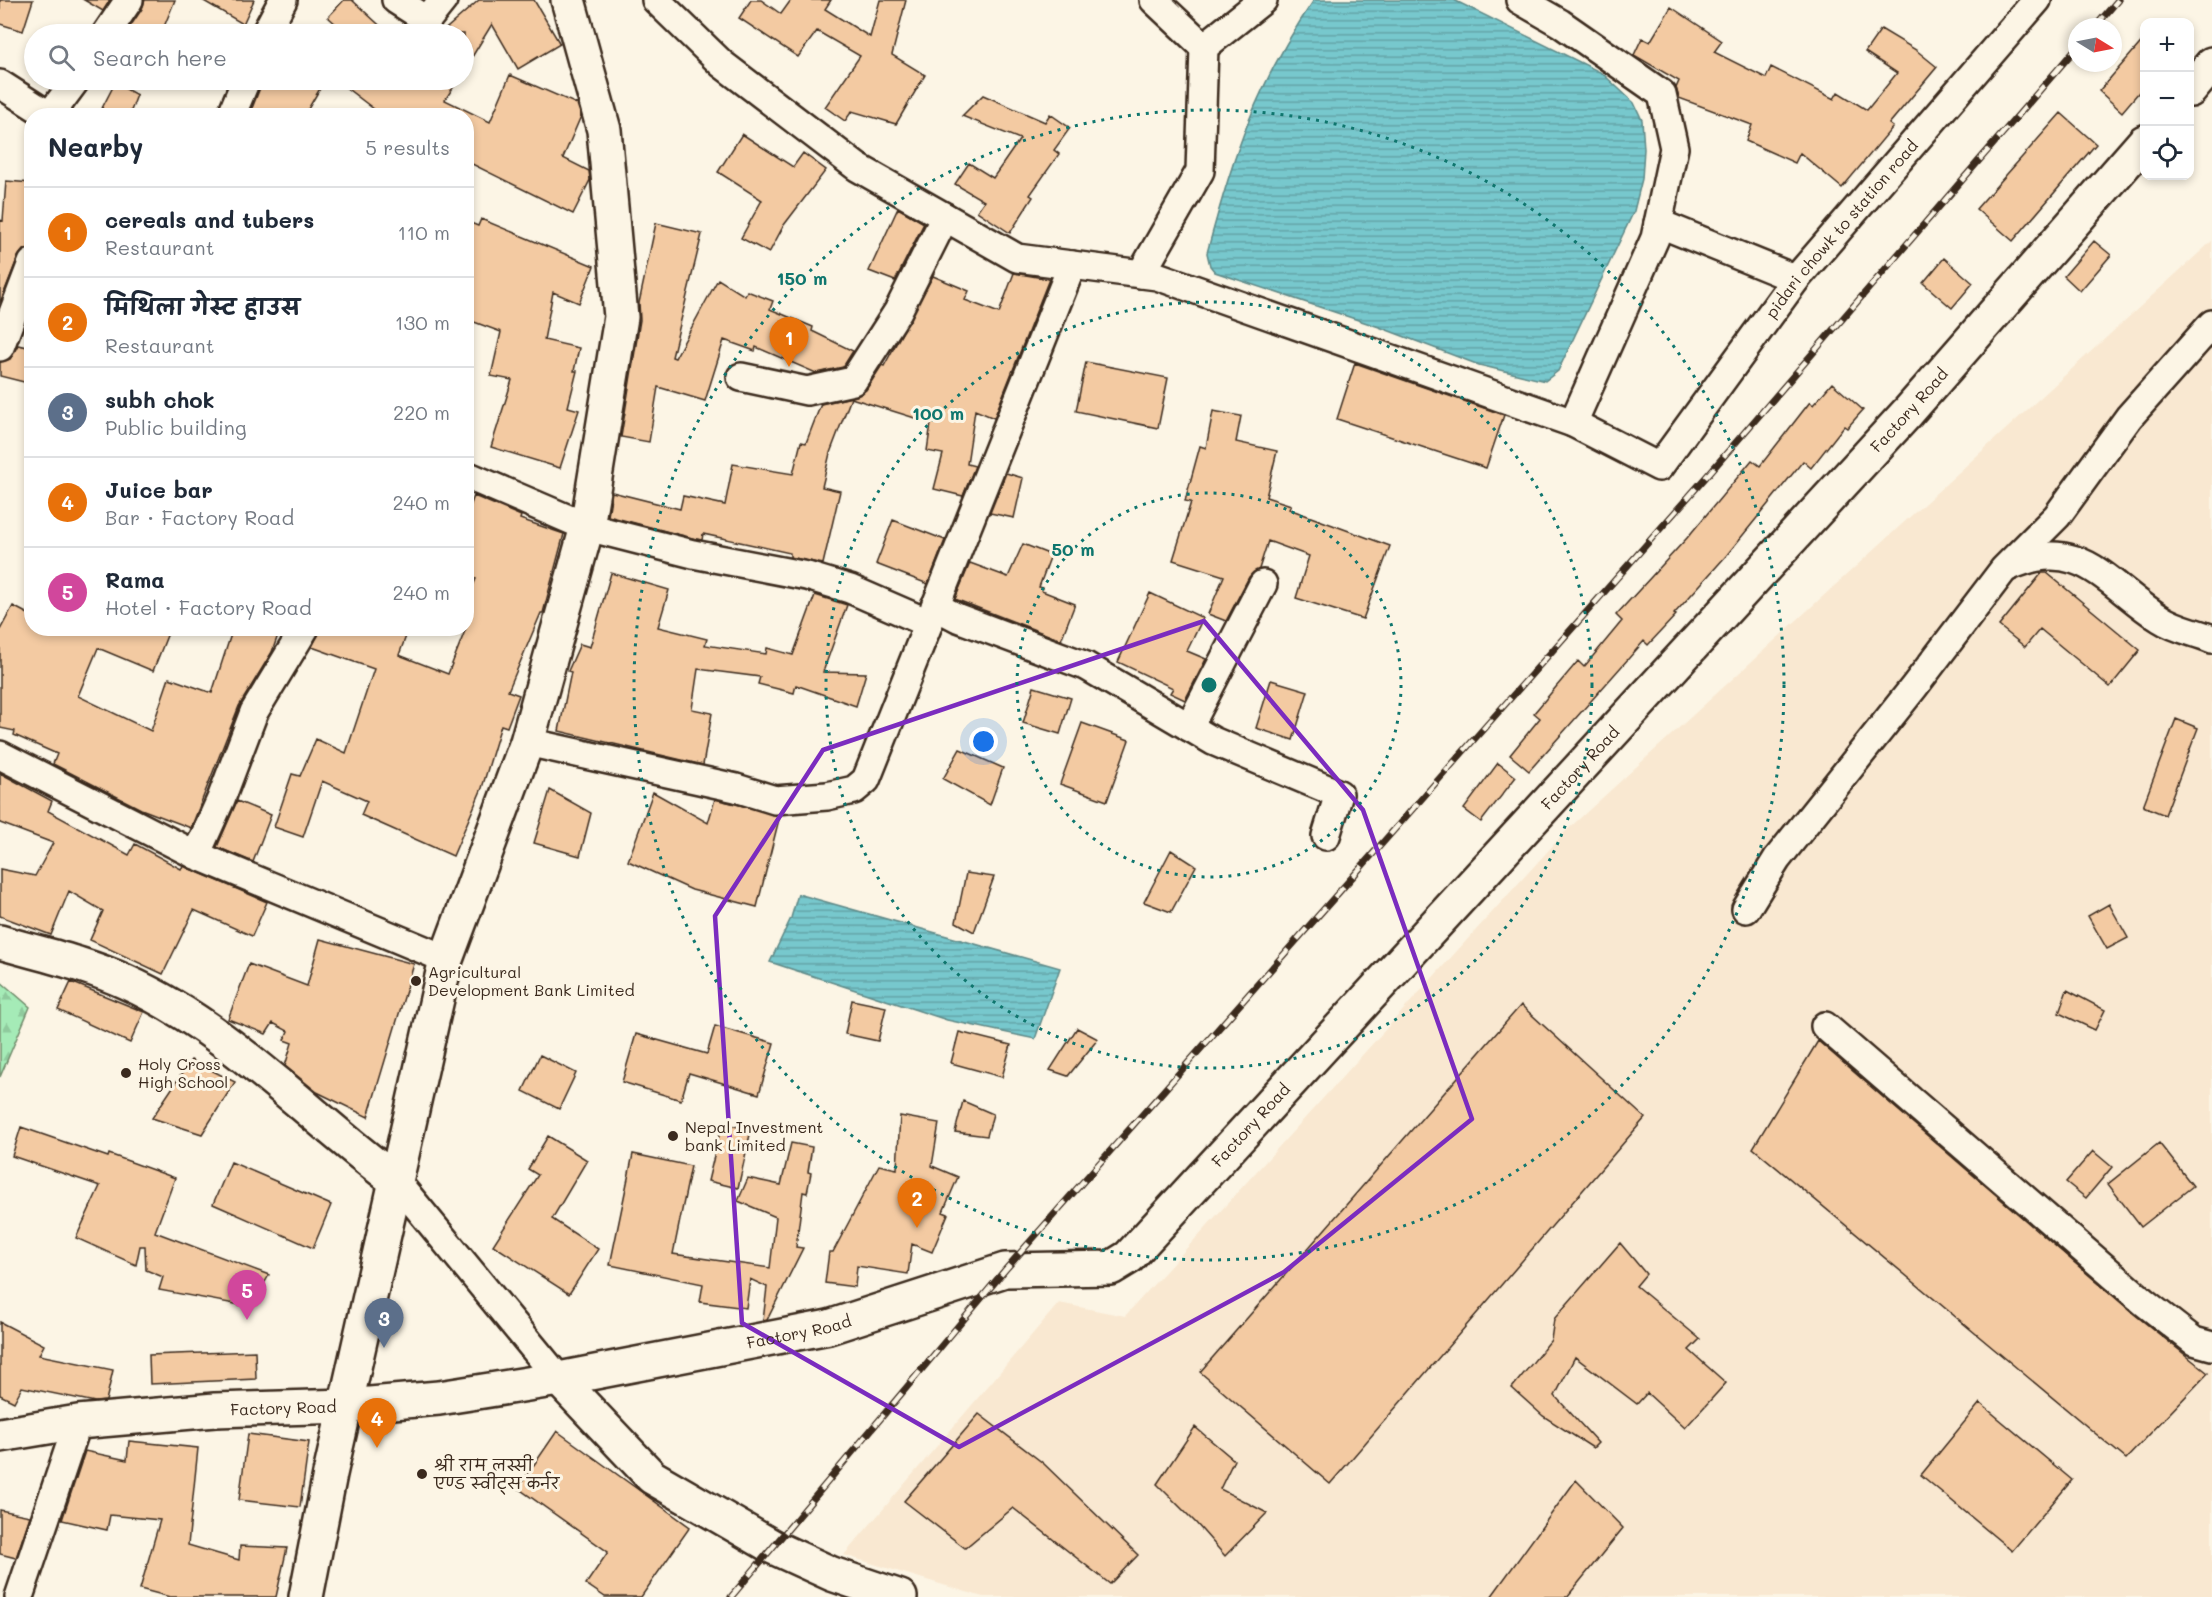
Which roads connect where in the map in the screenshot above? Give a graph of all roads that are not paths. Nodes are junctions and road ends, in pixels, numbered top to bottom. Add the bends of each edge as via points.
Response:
1 (129, 0) edge
2 (283, 0) edge
3 (396, 0) edge
4 (443, 0) edge
5 (568, 0) edge
6 (656, 0) edge
7 (1154, 0) edge
8 (1263, 0) edge
9 (1520, 0) edge
10 (2037, 0) edge
11 (113, 24) edge
12 (270, 24) edge
13 (1204, 46) junction
14 (2212, 64) edge
15 (0, 84) edge
16 (2194, 85) edge
17 (69, 90) edge
18 (242, 90) edge
19 (39, 108) edge
20 (55, 108) edge
21 (234, 108) edge
22 (2140, 147) edge
23 (945, 217) junction
24 (1659, 223) junction
25 (1072, 265) junction
26 (1141, 274) junction
27 (1796, 279) junction
28 (24, 284) edge
29 (2212, 324) edge
30 (0, 348) edge
31 (741, 376) dead end
32 (1573, 423) junction
33 (474, 478) edge
34 (586, 527) junction
35 (2004, 569) junction
36 (1263, 584) dead end
37 (932, 614) junction
38 (300, 636) edge
39 (2212, 639) edge
40 (1189, 727) junction
41 (527, 742) junction
42 (0, 755) edge
43 (1326, 836) dead end
44 (196, 855) junction
45 (1746, 909) dead end
46 (0, 942) edge
47 (446, 959) junction
48 (1825, 1026) dead end
49 (396, 1181) junction
50 (2212, 1346) edge
51 (559, 1379) junction
52 (347, 1406) junction
53 (78, 1422) junction
54 (0, 1435) edge
55 (19, 1597) edge
56 (306, 1597) edge
57 (900, 1597) edge

1 - 11 street
2 - 12 street
3 - 4 street via 427,20
5 - 34 main road via 604,130 621,317
6 - 23 street via 722,64 857,167
7 - 13 street
8 - 13 street
9 - 24 street via 1662,94 1674,148
10 - 27 street, pidari chowk to station road
13 - 26 street via 1200,171
14 - 16 main road
15 - 19 street
17 - 20 street
18 - 21 street
22 - 51 main road, Factory Road via 1908,412 1129,1257 1111,1268 1005,1270 829,1327
23 - 25 street via 1017,258
23 - 31 street via 898,311 852,381 807,391
24 - 27 street
24 - 32 street via 1631,298
25 - 26 street
25 - 37 street
26 - 32 street via 1157,276
27 - 32 street, pidari chowk to station road via 1659,467
28 - 30 street
29 - 35 street via 2129,417 2057,516
33 - 34 street
34 - 37 street via 693,554 807,576
34 - 41 main road
35 - 39 street via 2030,557 2065,557 2095,568 2162,620
35 - 45 street via 1777,859
36 - 40 street
37 - 40 street via 958,618 1086,666
37 - 41 street via 866,780 854,790 775,800
38 - 44 street via 254,712
40 - 43 street via 1339,794
41 - 47 main road
42 - 44 street
44 - 47 street
46 - 49 main road via 126,981 194,1021 282,1085
47 - 49 main road
48 - 50 street via 2144,1302 2194,1341
49 - 51 street
49 - 52 main road
51 - 52 main road, Factory Road via 439,1398
51 - 57 main road via 652,1477 773,1547 832,1574
52 - 53 main road, Factory Road via 215,1410
52 - 56 main road
53 - 54 main road, Factory Road
53 - 55 street

